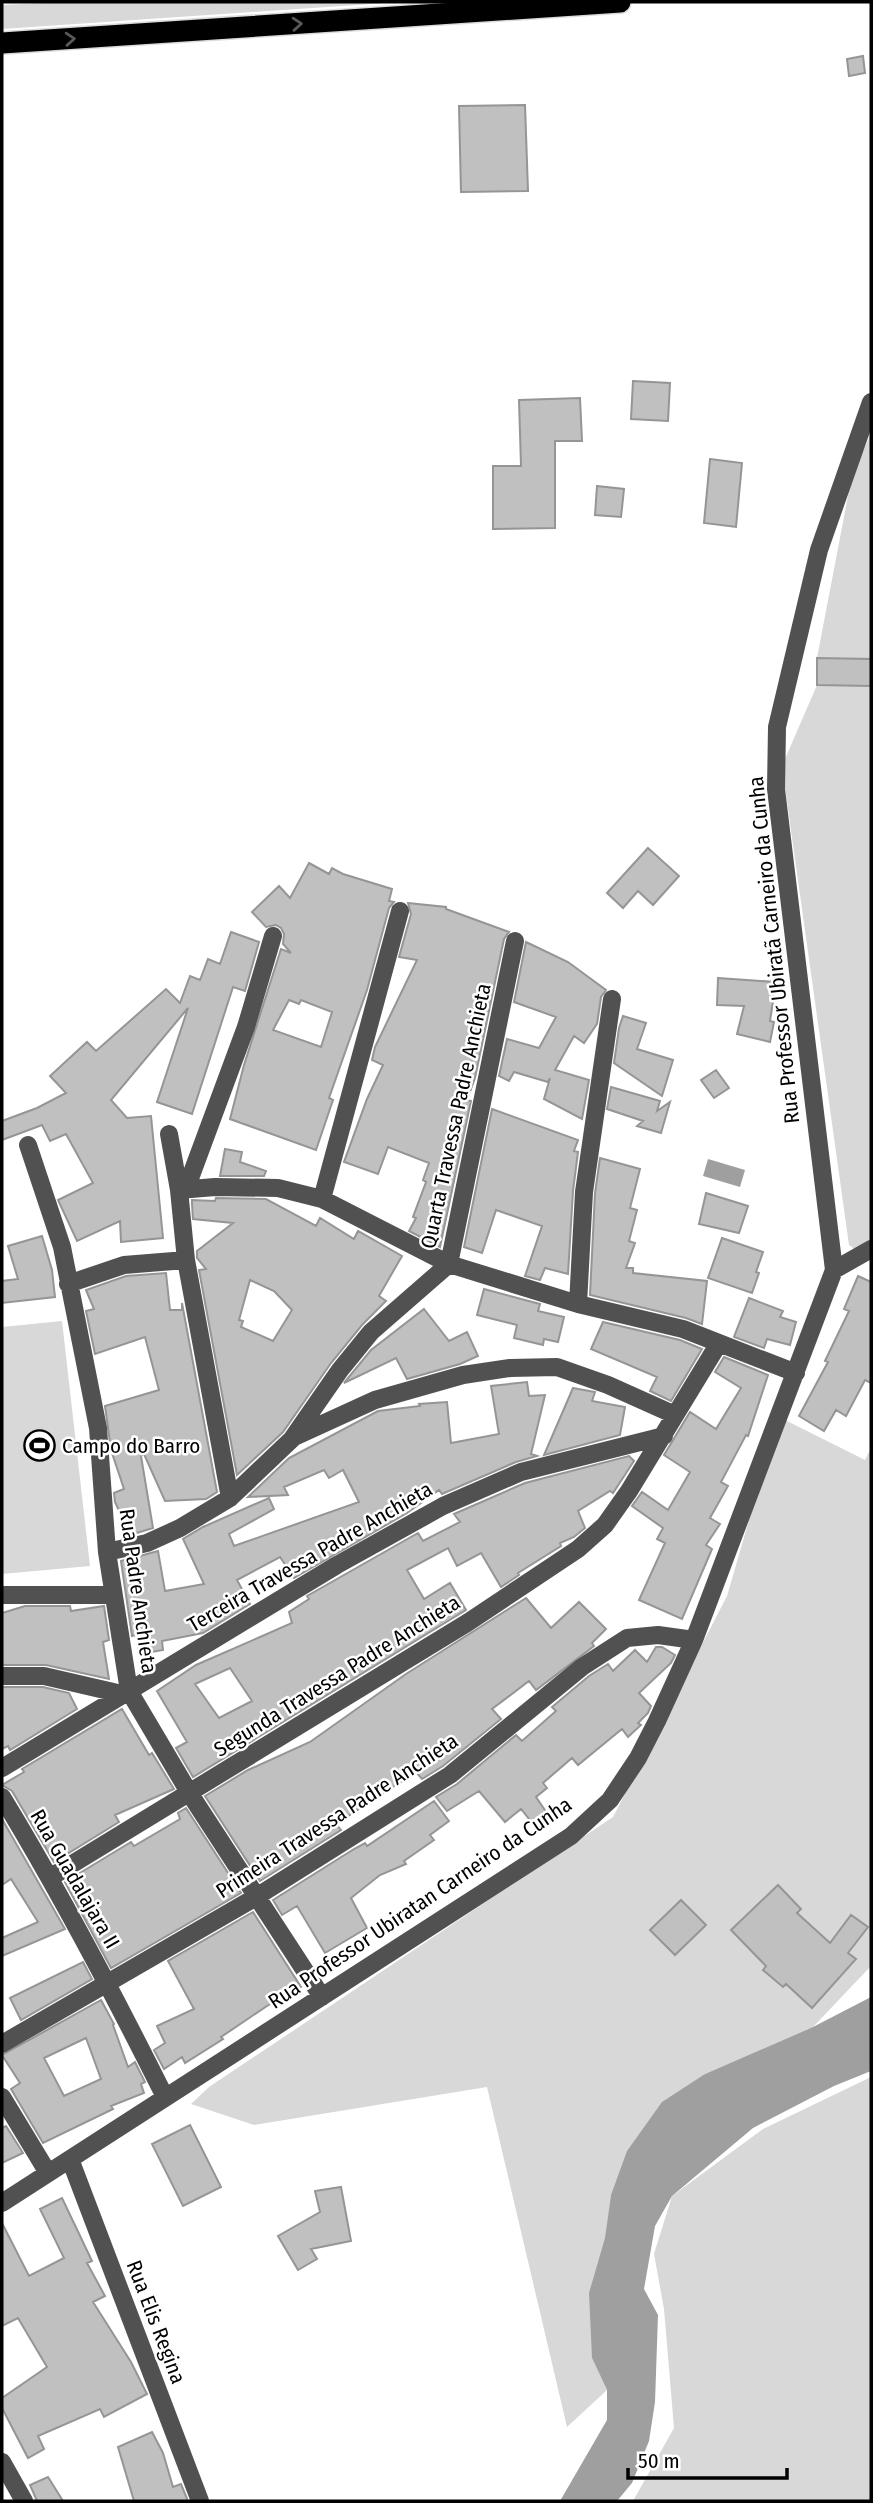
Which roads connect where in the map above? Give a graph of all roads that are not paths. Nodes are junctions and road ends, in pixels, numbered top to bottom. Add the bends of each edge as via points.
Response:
1 (620, 2) edge
2 (2, 43) edge
3 (871, 402) edge
4 (400, 911) dead end
5 (273, 936) dead end
6 (515, 941) dead end
7 (612, 999) dead end
8 (169, 1134) dead end
9 (28, 1145) dead end
10 (183, 1190) junction
11 (323, 1199) junction
12 (871, 1249) edge
13 (186, 1260) junction
14 (449, 1264) junction
15 (834, 1270) junction
16 (68, 1284) junction
17 (578, 1304) junction
18 (719, 1343) junction
19 (796, 1373) junction
20 (675, 1415) junction
21 (664, 1436) junction
22 (292, 1439) junction
23 (230, 1498) junction
24 (107, 1552) junction
25 (2, 1595) edge
26 (112, 1595) junction
27 (694, 1640) junction
28 (2, 1676) edge
29 (126, 1692) junction
30 (2, 1768) edge
31 (190, 1794) junction
32 (2, 1797) edge
33 (51, 1877) junction
34 (256, 1897) junction
35 (108, 1984) junction
36 (322, 1997) junction
37 (2, 2044) edge
38 (2, 2097) edge
39 (165, 2097) junction
40 (70, 2159) junction
41 (48, 2173) junction
42 (2, 2203) edge
43 (2, 2462) edge
44 (24, 2501) edge
45 (200, 2501) edge

2 -> 1 highway
3 - 15 street, Rua Professor Ubiratã Carneiro da Cunha via 819,550 777,727 776,789
4 - 11 street
5 - 10 street via 246,1027
6 - 14 street, Quarta Travessa Padre Anchieta
7 - 17 street via 584,1192
8 - 10 street
9 - 16 street, Rua Padre Anchieta via 62,1247
10 - 11 street via 278,1188
10 - 13 street
11 - 14 street
12 - 15 street
13 - 16 street via 124,1265
13 - 23 street
14 - 17 street
14 - 22 street, Quarta Travessa Padre Anchieta via 371,1332
15 - 19 street, Rua Professor Ubiratã Carneiro da Cunha
16 - 24 street, Rua Padre Anchieta via 98,1428
17 - 18 street via 683,1329
18 - 19 street
18 - 20 street, Segunda Travessa Padre Anchieta
19 - 27 street, Rua Professor Ubiratan Carneiro da Cunha
20 - 21 street, Segunda Travessa Padre Anchieta
20 - 22 street via 557,1367 510,1368 463,1375 376,1400
21 - 29 street, Terceira Travessa Padre Anchieta via 521,1472 443,1506
21 - 31 street, Segunda Travessa Padre Anchieta via 605,1525 578,1549
22 - 23 street, Quarta Travessa Padre Anchieta
23 - 24 street, Quarta Travessa Padre Anchieta via 147,1543
24 - 26 street, Rua Padre Anchieta
25 - 26 street
26 - 29 street, Rua Padre Anchieta
27 - 34 street, Primeira Travessa Padre Anchieta via 658,1635 627,1638 582,1667 450,1775
27 - 36 street, Rua Professor Ubiratan Carneiro da Cunha via 638,1758 610,1800 571,1836
28 - 29 street via 44,1676
29 - 30 street, Terceira Travessa Padre Anchieta
29 - 31 street, Rua Padre Anchieta
31 - 33 street, Segunda Travessa Padre Anchieta
31 - 34 street, Rua Padre Anchieta
32 - 33 street, Rua Guadalajara II
33 - 35 street, Rua Guadalajara II
34 - 35 street, Primeira Travessa Padre Anchieta
34 - 36 street, Rua Padre Anchieta
35 - 37 street, Primeira Travessa Padre Anchieta
35 - 39 street, Rua Guadalajara II
36 - 39 street, Rua Professor Ubiratan Carneiro da Cunha
38 - 41 street
39 - 40 street, Rua Professor Ubiratan Carneiro da Cunha
40 - 41 street, Rua Professor Ubiratan Carneiro da Cunha
40 - 45 street, Rua Elis Regina
41 - 42 street, Rua Professor Ubiratan Carneiro da Cunha
43 - 44 street

